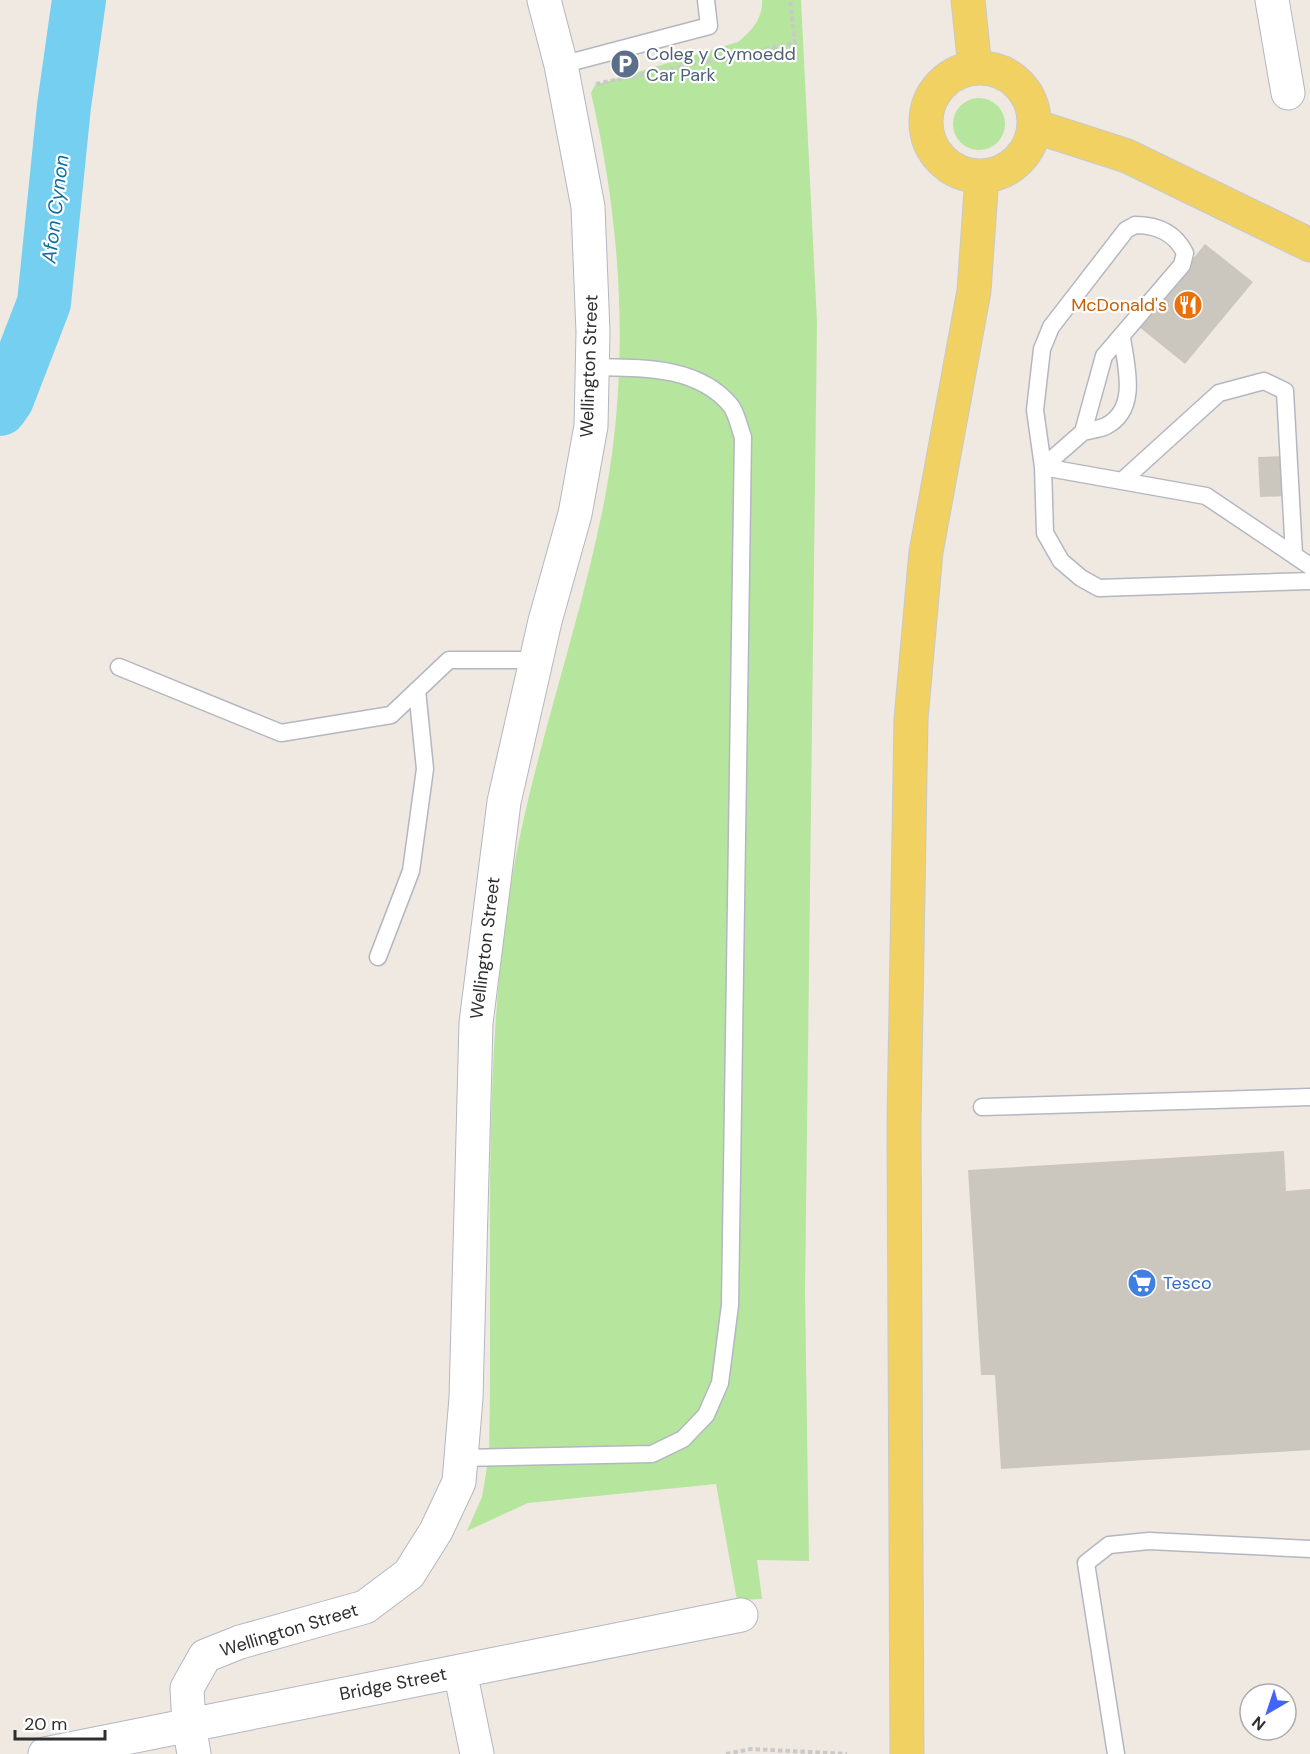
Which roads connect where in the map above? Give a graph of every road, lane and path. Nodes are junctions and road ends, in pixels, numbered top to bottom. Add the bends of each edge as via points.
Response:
1 (544, 0) edge
2 (706, 0) edge
3 (790, 0) edge
4 (968, 0) edge
5 (1272, 0) edge
6 (975, 68) junction
7 (564, 77) junction
8 (1288, 93) dead end
9 (1034, 126) junction
10 (982, 176) junction
11 (1310, 245) edge
12 (1122, 338) junction
13 (592, 367) junction
14 (1083, 432) junction
15 (1043, 467) junction
16 (1122, 481) junction
17 (1294, 555) junction
18 (1310, 566) edge
19 (1310, 581) edge
20 (536, 660) junction
21 (119, 667) dead end
22 (417, 690) junction
23 (378, 957) dead end
24 (1310, 1097) edge
25 (982, 1107) dead end
26 (460, 1458) junction
27 (1310, 1549) edge
28 (741, 1615) dead end
29 (460, 1671) junction
30 (191, 1739) edge
31 (45, 1754) edge
32 (477, 1754) edge
33 (726, 1754) edge
34 (847, 1754) edge
35 (907, 1754) edge
36 (1116, 1754) edge

1 - 7 street, Wellington Street
2 - 7 lane via 709,26
3 - 7 path via 795,43
4 - 6 main road
5 - 8 street
6 - 9 main road via 993,69 1011,77 1024,90 1032,107
6 - 10 main road via 957,72 931,98 926,116 927,135 935,152 948,165 964,174
7 - 13 street, Wellington Street via 588,207
9 - 10 main road via 1031,141 1012,166
9 - 11 main road via 1127,156
10 - 35 main road via 974,291 926,552 911,719 904,1123
12 - 14 lane via 1104,356
12 - 14 lane via 1127,376 1123,412 1106,426
12 - 15 lane via 1182,265 1185,253 1179,240 1165,230 1135,225 1126,230 1051,327 1042,349 1035,411
13 - 20 street, Wellington Street via 591,426 575,514
13 - 26 lane via 679,374 707,385 731,407 743,436 726,1348 720,1383 706,1415 683,1439 652,1454
14 - 15 lane
15 - 16 lane
15 - 19 lane via 1045,533 1061,561 1100,588
16 - 17 lane via 1206,496
16 - 17 lane via 1219,393 1264,381 1285,391
17 - 18 lane
20 - 22 lane via 449,660
20 - 26 street, Wellington Street via 504,802 476,1023 466,1398
21 - 22 lane via 281,733 391,715
22 - 23 lane via 425,769 411,871
24 - 25 lane
26 - 30 street, Wellington Street via 459,1482 436,1531 409,1574 365,1607 240,1642 205,1656 187,1688
27 - 36 lane via 1149,1540 1109,1545 1086,1563
28 - 29 street, Bridge Street
29 - 30 street, Bridge Street
29 - 32 street
30 - 31 street, Bridge Street
33 - 34 path via 752,1749

